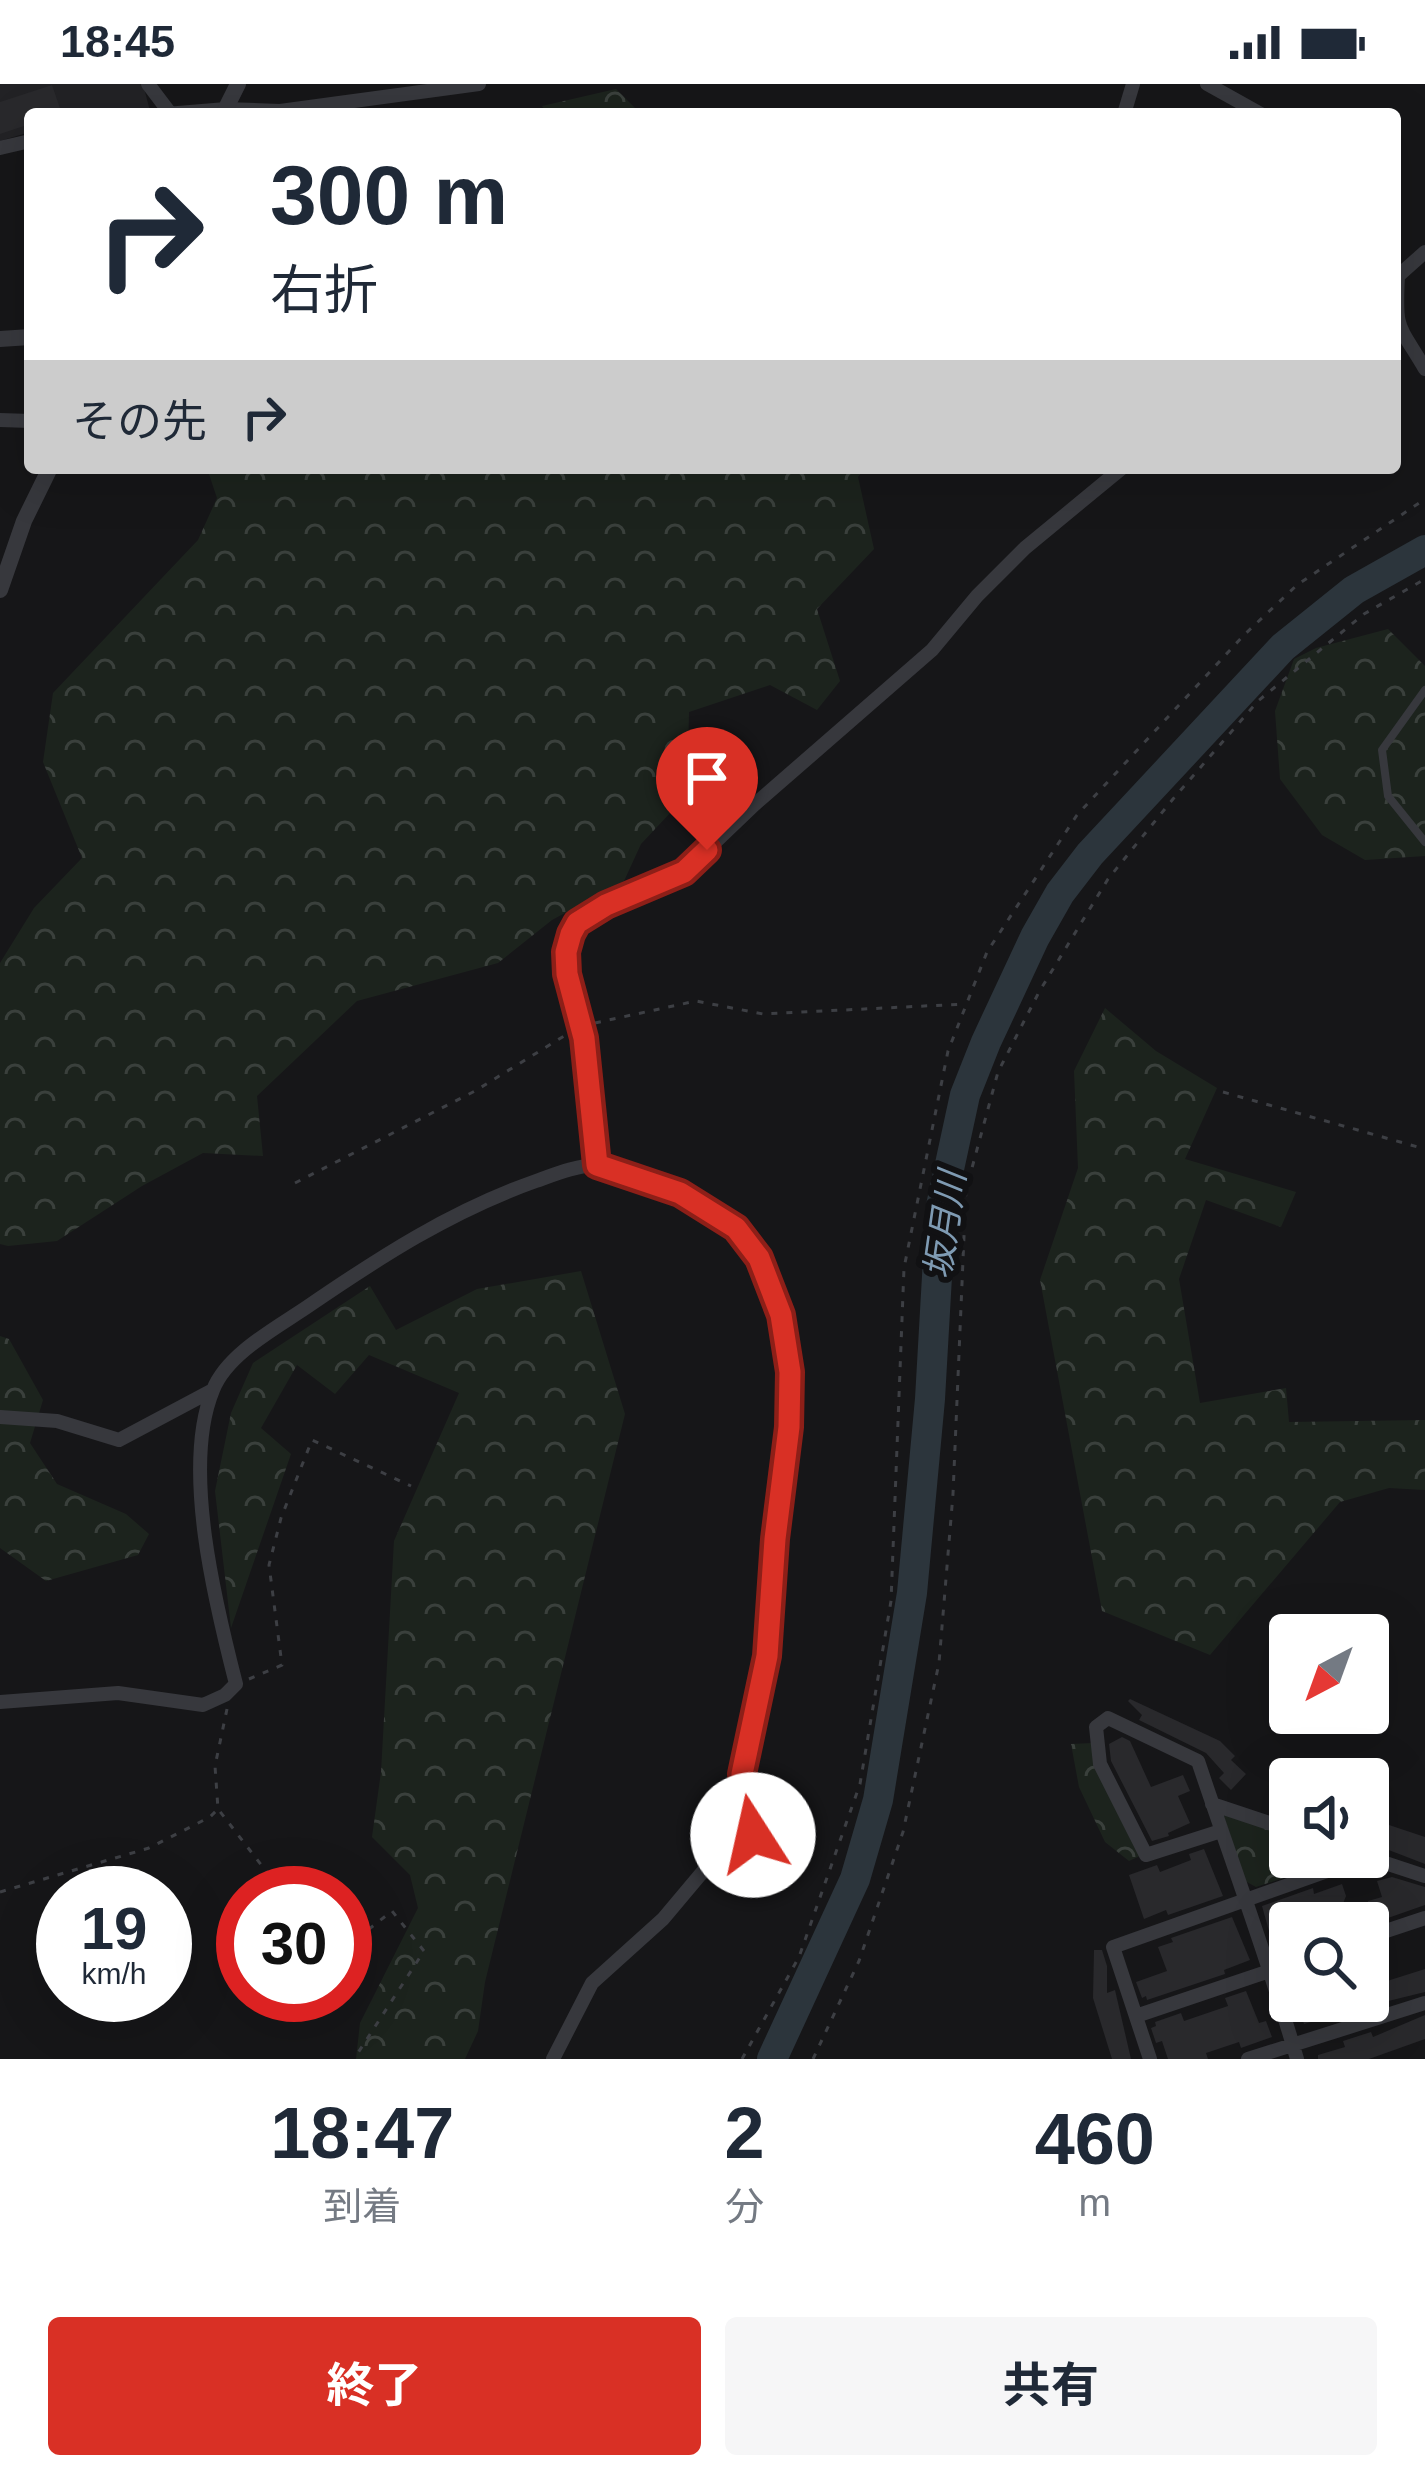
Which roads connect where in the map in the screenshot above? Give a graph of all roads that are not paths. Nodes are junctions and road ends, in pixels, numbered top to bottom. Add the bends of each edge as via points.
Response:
1 (479, 84) edge
2 (1207, 84) edge
3 (317, 108) edge
4 (1250, 108) edge
5 (1425, 252) edge
6 (1401, 273) edge
7 (1401, 334) edge
8 (1425, 369) edge
9 (47, 474) edge
10 (1115, 474) edge
11 (0, 590) edge
12 (1425, 690) edge
13 (1425, 842) edge
14 (597, 1165) junction
15 (213, 1390) junction
16 (0, 1417) edge
17 (0, 1702) edge
18 (1212, 1804) junction
19 (1269, 1823) edge
20 (1221, 1831) junction
21 (1425, 1876) edge
22 (1244, 1899) junction
23 (1425, 1918) edge
24 (1389, 1930) edge
25 (1268, 1971) junction
26 (1425, 2003) edge
27 (1136, 2016) junction
28 (1292, 2043) junction
29 (553, 2059) edge
30 (1150, 2059) edge
31 (1248, 2059) edge
32 (1297, 2059) edge

1 - 3 street
2 - 4 street
5 - 6 street
7 - 8 street
9 - 11 street
10 - 14 street via 1025,548 932,650 684,872 577,923 567,974
12 - 13 lane via 1382,750 1388,796
14 - 15 street via 440,1220 278,1326
14 - 29 street via 680,1193 736,1228 759,1258 781,1315 789,1427 767,1656 742,1774 753,1835 739,1854 705,1869 592,1983
15 - 16 street via 119,1440 57,1421
15 - 17 street via 202,1477 231,1690 203,1705 118,1694
18 - 19 street
18 - 20 street
18 - 20 street via 1198,1762 1108,1718 1096,1726 1100,1764 1146,1855
20 - 22 street
21 - 22 street via 1367,1857
22 - 25 street
22 - 27 street via 1113,1947
23 - 24 street
25 - 27 street
25 - 28 street
26 - 28 street
27 - 30 street
28 - 31 street
28 - 32 street

